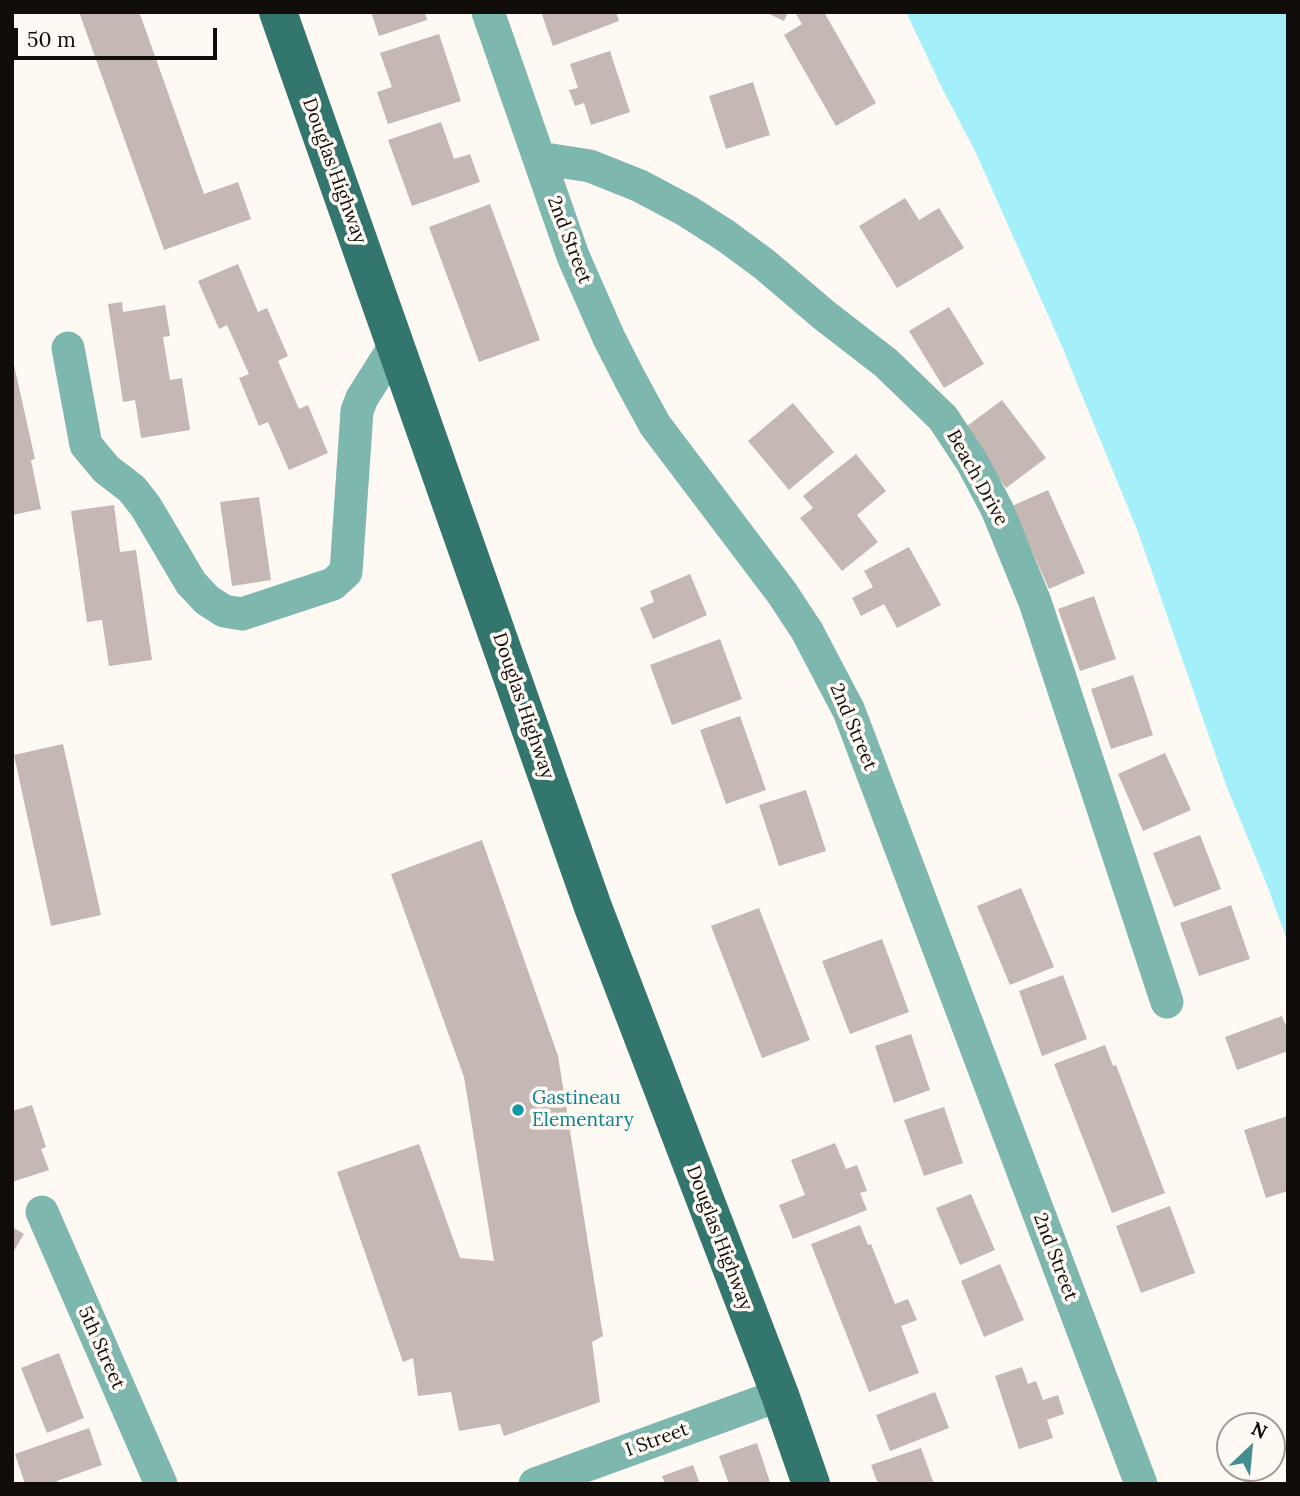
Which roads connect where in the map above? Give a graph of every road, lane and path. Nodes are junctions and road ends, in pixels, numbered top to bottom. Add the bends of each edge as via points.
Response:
1 (278, 12) edge
2 (488, 12) edge
3 (539, 158) junction
4 (396, 344) junction
5 (68, 348) dead end
6 (1167, 1002) dead end
7 (42, 1212) dead end
8 (780, 1395) junction
9 (161, 1484) edge
10 (535, 1484) edge
11 (811, 1484) edge
12 (1141, 1484) edge

1 - 4 main road, Douglas Highway
2 - 3 street, 2nd Street
3 - 6 street, Beach Drive via 590,166 640,186 726,236 886,363 943,418 997,509 1035,602
3 - 12 street, 2nd Street via 590,296 655,425 782,593 849,711
4 - 5 street via 357,411 346,572 333,583 242,614 224,611 199,592 139,498 86,445
4 - 8 main road, Douglas Highway via 593,907
7 - 9 street, 5th Street
8 - 10 street, I Street
8 - 11 main road, Douglas Highway

